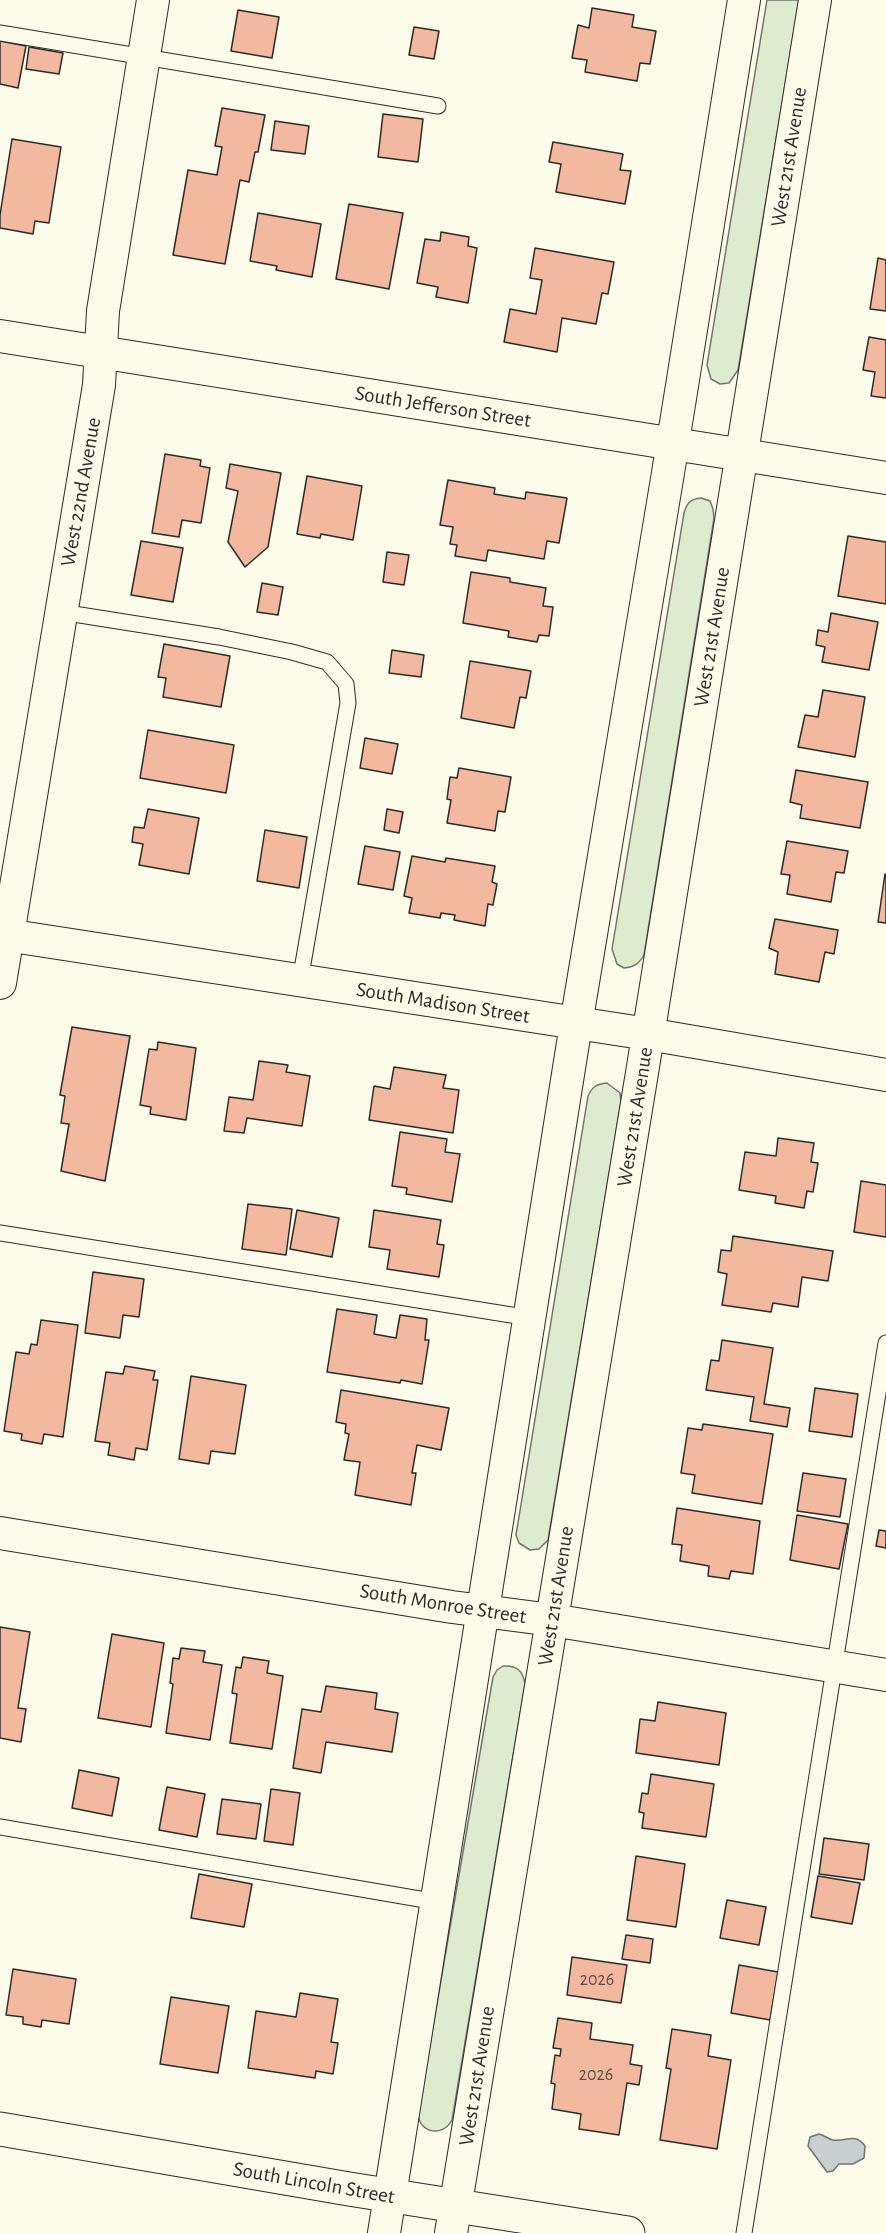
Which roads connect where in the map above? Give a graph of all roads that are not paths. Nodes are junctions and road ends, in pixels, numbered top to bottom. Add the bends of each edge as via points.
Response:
1 (153, 0) edge
2 (744, 0) edge
3 (815, 0) edge
4 (0, 33) edge
5 (144, 57) junction
6 (438, 106) dead end
7 (0, 336) edge
8 (100, 352) junction
9 (673, 443) junction
10 (741, 454) junction
11 (886, 478) edge
12 (61, 612) junction
13 (4, 935) edge
14 (300, 981) junction
15 (0, 983) edge
16 (576, 1024) junction
17 (648, 1034) junction
18 (886, 1076) edge
19 (0, 1233) edge
20 (530, 1318) junction
21 (886, 1343) edge
22 (0, 1533) edge
23 (483, 1612) junction
24 (552, 1620) junction
25 (834, 1666) junction
26 (886, 1675) edge
27 (0, 1827) edge
28 (437, 1902) junction
29 (0, 2129) edge
30 (390, 2196) junction
31 (453, 2219) edge
32 (384, 2233) edge
33 (628, 2233) edge
34 (744, 2233) edge

1 - 5 street, West 22nd Avenue
2 - 9 street
3 - 10 street, West 21st Avenue
4 - 5 lane
5 - 6 lane
5 - 8 street, West 22nd Avenue via 104,300
7 - 8 street, South Jefferson Street
8 - 9 street, South Jefferson Street
8 - 12 street, West 22nd Avenue via 99,385
9 - 10 street, South Jefferson Street
9 - 16 street
10 - 11 street, South Jefferson Street
10 - 17 street, West 21st Avenue
12 - 13 street, West 22nd Avenue
12 - 14 lane via 292,652 327,662 346,684 348,703
13 - 14 street, South Madison Street
13 - 15 street, West 22nd Avenue
14 - 16 street, South Madison Street
16 - 17 street, South Madison Street
16 - 20 street
17 - 18 street, South Madison Street
17 - 24 street, West 21st Avenue
19 - 20 lane
20 - 23 street
21 - 25 lane
22 - 23 street, South Monroe Street
23 - 24 street, South Monroe Street
23 - 28 street
24 - 25 street, South Monroe Street
24 - 31 street, West 21st Avenue
25 - 26 street, South Monroe Street
25 - 34 lane
27 - 28 lane
28 - 30 street
29 - 30 street, South Lincoln Street
30 - 31 street, South Lincoln Street
30 - 32 street
31 - 33 street, South Lincoln Street

